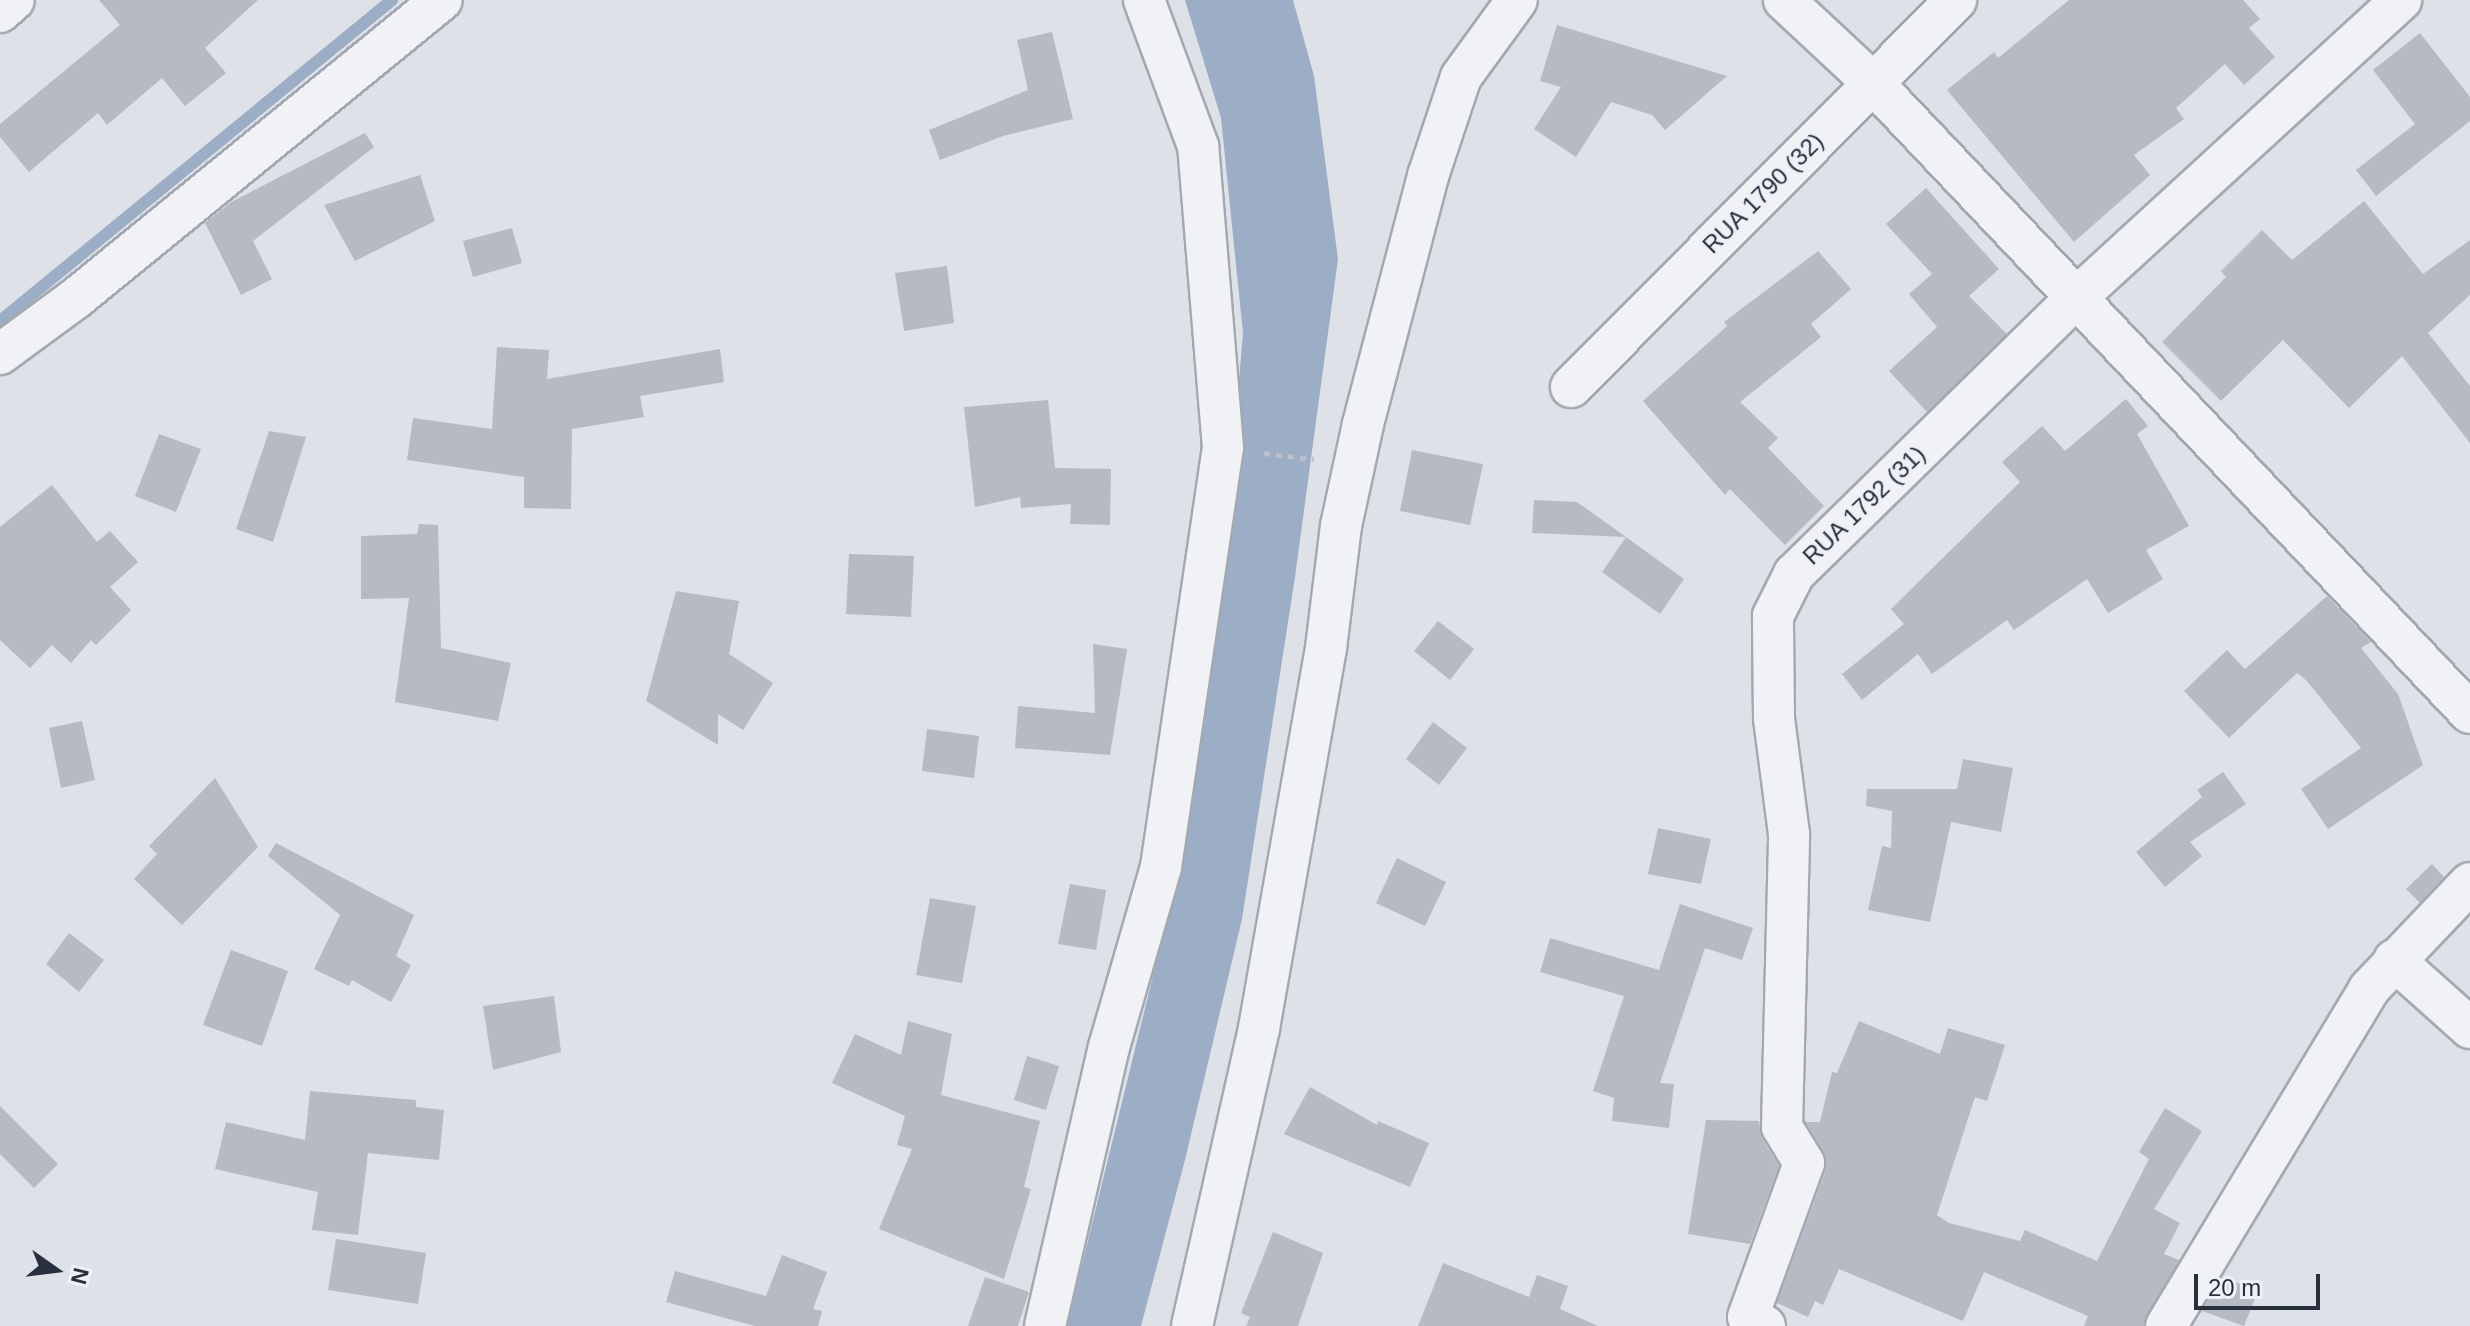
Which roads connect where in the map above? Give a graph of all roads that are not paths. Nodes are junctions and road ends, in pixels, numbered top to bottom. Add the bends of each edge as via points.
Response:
1 (14, 0) edge
2 (442, 0) edge
3 (1144, 0) edge
4 (1517, 0) edge
5 (1784, 0) edge
6 (1956, 0) edge
7 (2401, 0) edge
8 (0, 12) edge
9 (1872, 82) junction
10 (2076, 298) junction
11 (0, 354) edge
12 (1571, 387) dead end
13 (2470, 713) edge
14 (2470, 883) edge
15 (2394, 960) junction
16 (2470, 1028) edge
17 (1045, 1326) edge
18 (1192, 1326) edge
19 (1765, 1326) edge
20 (2166, 1326) edge

1 - 8 street
2 - 11 street
3 - 17 street via 1198,146 1223,448 1161,867 1109,1047
4 - 18 street via 1461,77 1428,176 1354,464 1259,1028
5 - 9 street
6 - 9 street, RUA 1790 (32)
7 - 10 street, RUA 1792 (31)
9 - 10 street
9 - 12 street, RUA 1790 (32)
10 - 13 street
10 - 19 street, RUA 1792 (31) via 1794,574 1773,616 1774,719 1789,834 1782,1127 1804,1163 1748,1317
14 - 15 street
15 - 16 street
15 - 20 street via 2369,989

